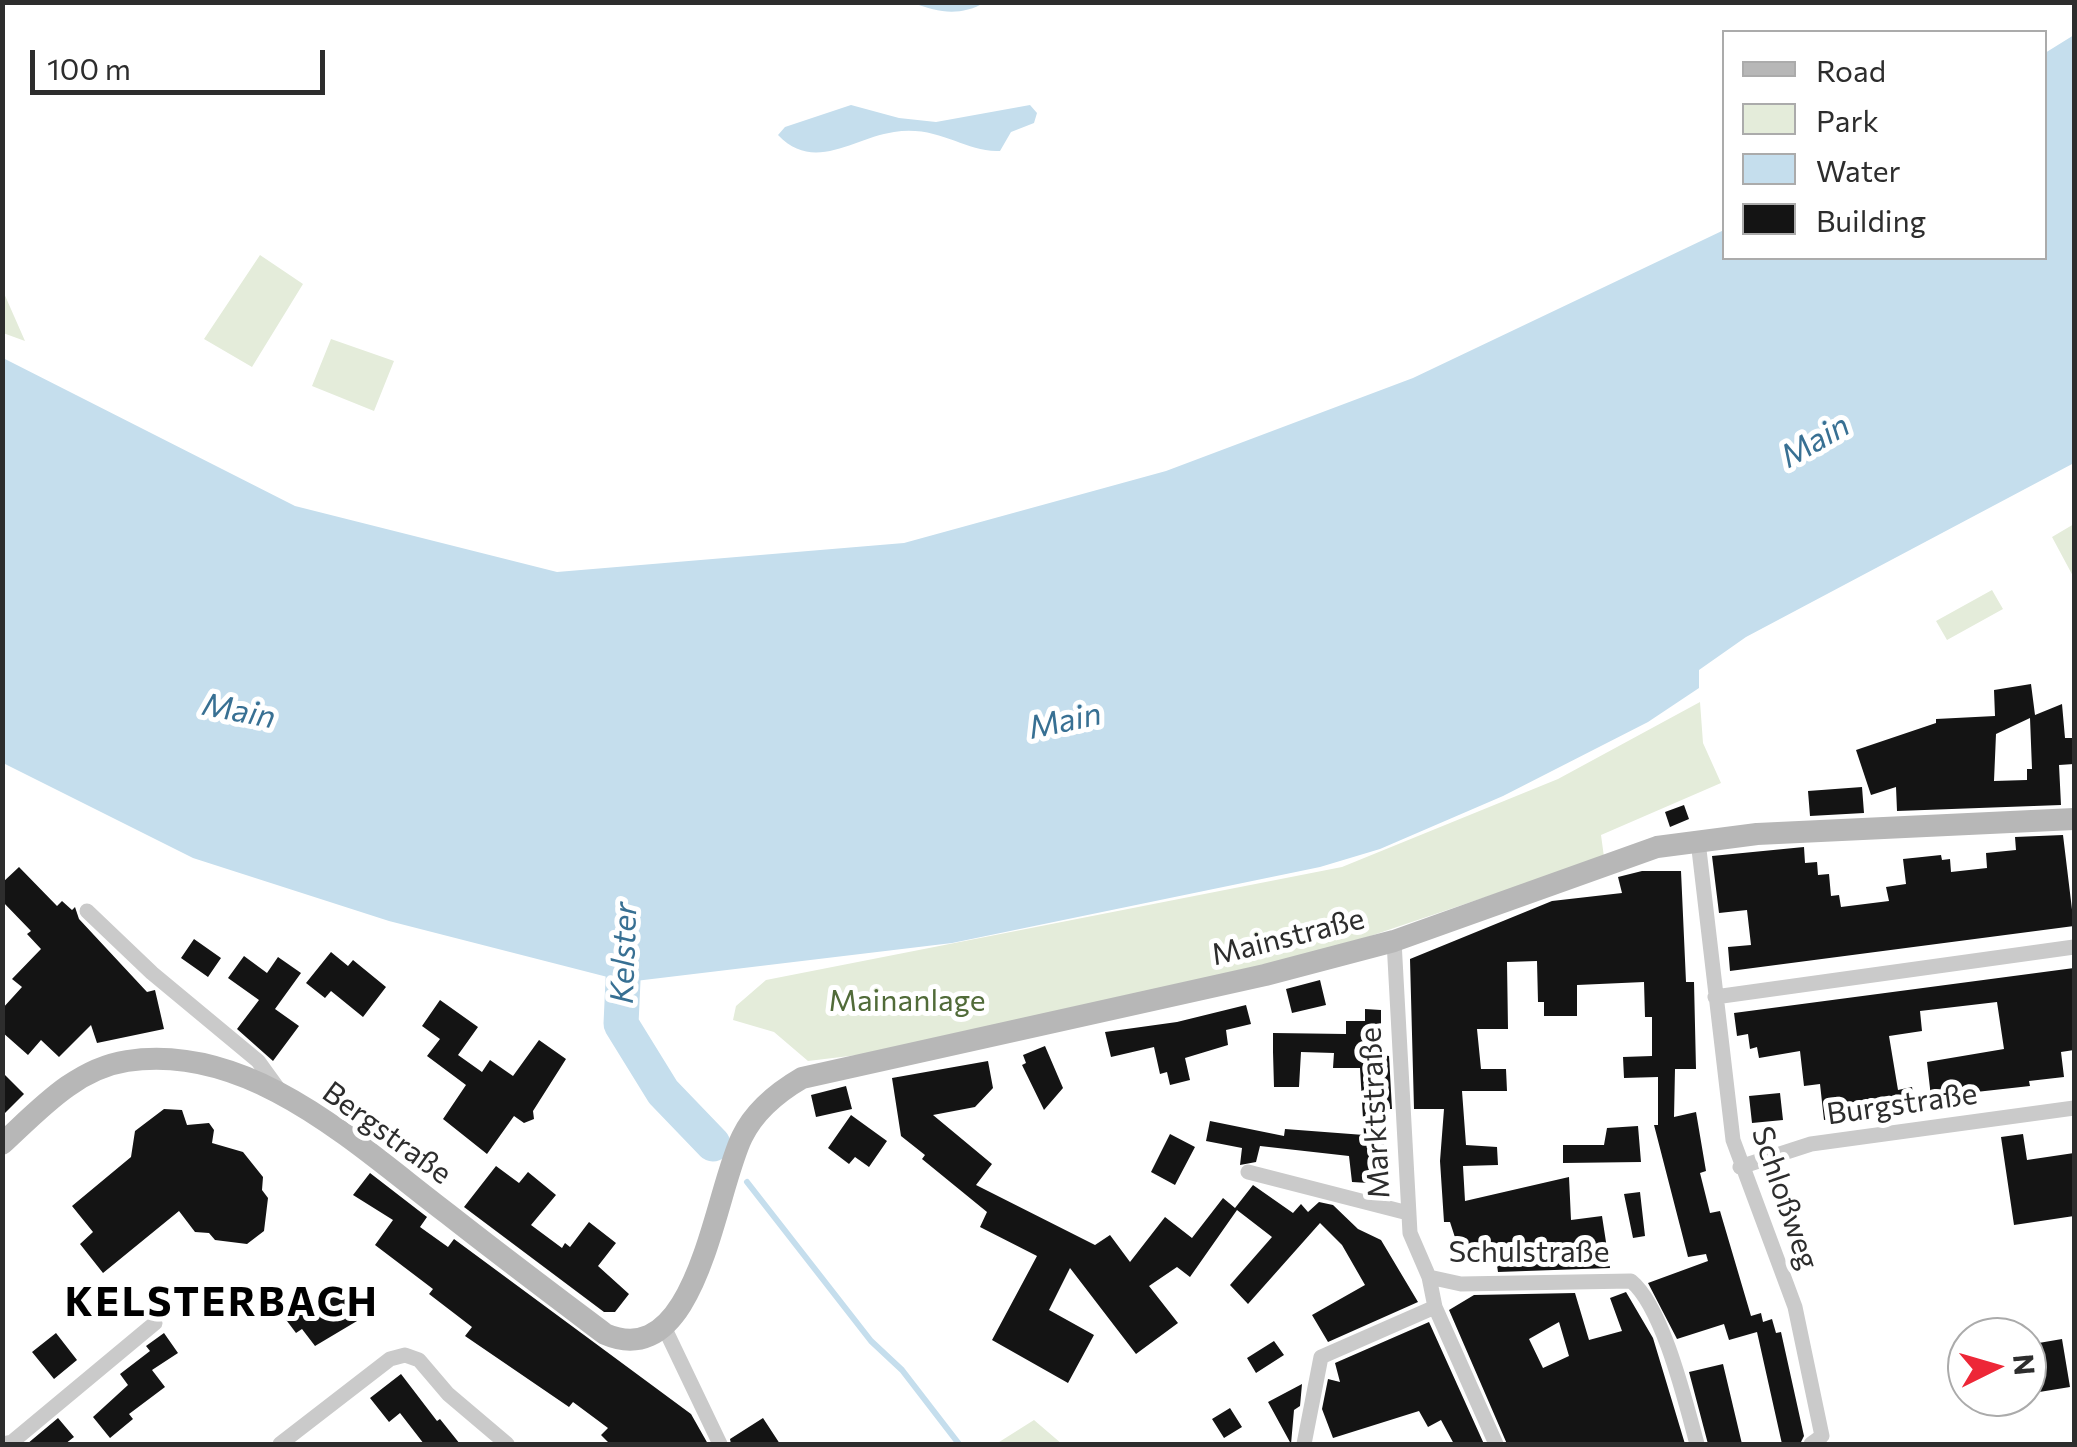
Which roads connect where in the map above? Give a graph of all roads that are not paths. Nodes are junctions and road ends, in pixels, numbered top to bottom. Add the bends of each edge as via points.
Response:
1 (2074, 819) edge
2 (1698, 840) junction
3 (88, 911) dead end
4 (1394, 941) junction
5 (2074, 947) edge
6 (1715, 997) junction
7 (284, 1098) junction
8 (2074, 1108) edge
9 (2, 1144) edge
10 (1740, 1167) junction
11 (1248, 1172) dead end
12 (1408, 1213) junction
13 (1429, 1276) junction
14 (1435, 1307) junction
15 (156, 1323) dead end
16 (665, 1329) junction
17 (2, 1444) edge
18 (280, 1444) edge
19 (506, 1444) edge
20 (720, 1444) edge
21 (1304, 1444) edge
22 (1496, 1444) edge
23 (1697, 1444) edge
24 (1811, 1444) edge

1 - 2 street, Mainstraße
2 - 4 street, Mainstraße via 1578,872
2 - 6 street, Schloßweg
3 - 7 street via 258,1060
4 - 12 street, Marktstraße
4 - 16 street, Mainstraße via 802,1078 764,1107 742,1136 702,1255
5 - 6 street
6 - 10 street, Schloßweg
7 - 9 street, Bergstraße via 206,1067 127,1061 72,1083
7 - 16 street, Bergstraße via 317,1112 605,1334 640,1342
8 - 10 street, Burgstraße via 1812,1144
10 - 24 street, Schloßweg via 1806,1346 1822,1436
11 - 12 street
12 - 13 street, Marktstraße via 1413,1245
13 - 14 street, Marktstraße
13 - 23 street, Schulstraße via 1461,1284 1631,1282 1676,1368
14 - 21 street via 1322,1358
14 - 22 street, Marktstraße
15 - 17 street
16 - 20 street
18 - 19 street via 390,1359 405,1355 419,1360

